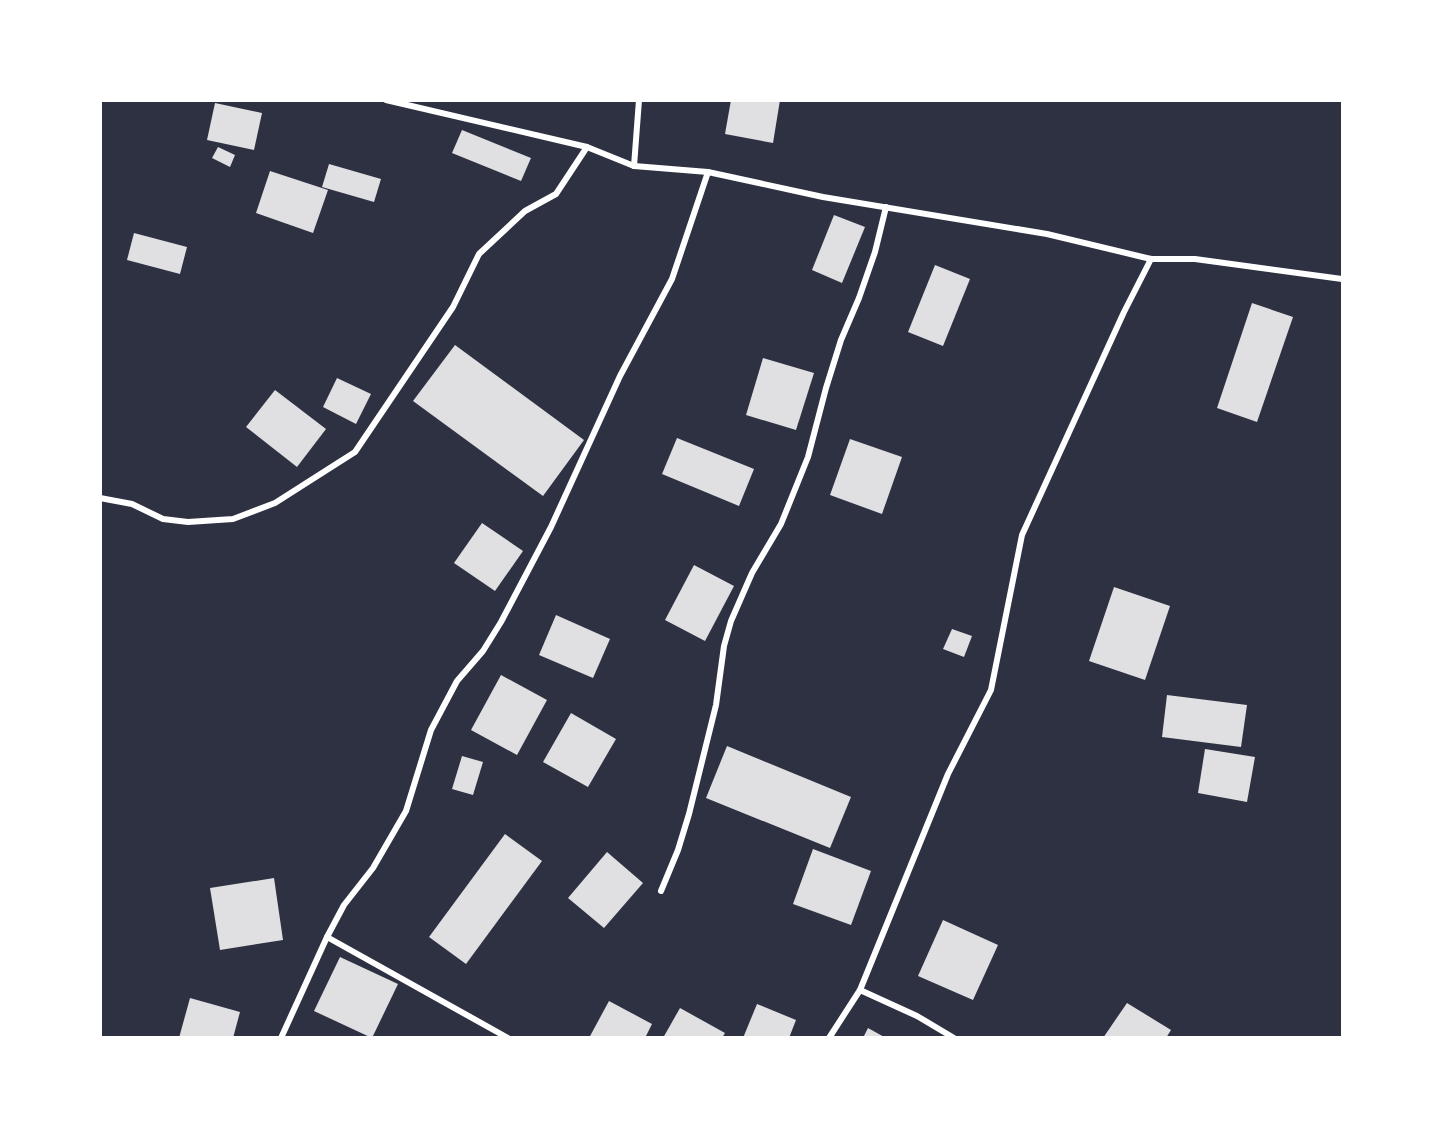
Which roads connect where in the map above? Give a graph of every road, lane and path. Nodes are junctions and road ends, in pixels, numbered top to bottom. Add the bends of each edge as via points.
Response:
1 (386, 100) edge
2 (639, 100) edge
3 (587, 147) junction
4 (634, 166) junction
5 (708, 172) junction
6 (886, 207) junction
7 (1151, 259) junction
8 (1342, 279) edge
9 (100, 498) edge
10 (661, 891) dead end
11 (327, 937) junction
12 (860, 990) junction
13 (281, 1038) edge
14 (508, 1038) edge
15 (829, 1038) edge
16 (954, 1038) edge

1 - 3 street
2 - 4 street
3 - 4 street
3 - 9 street via 556,194 525,211 479,255 453,307 355,452 275,503 233,519 163,519 132,504
4 - 5 street
5 - 6 street
5 - 11 street via 672,279 620,376 551,527 501,622 457,681 431,730 406,811
6 - 7 street via 1047,234
6 - 10 street via 875,252 826,388 808,457 781,524 752,573 731,621 704,757 684,832
7 - 8 street via 1195,259
7 - 12 street via 1022,535 991,690 948,774
11 - 13 street
11 - 14 street
12 - 15 street
12 - 16 street

